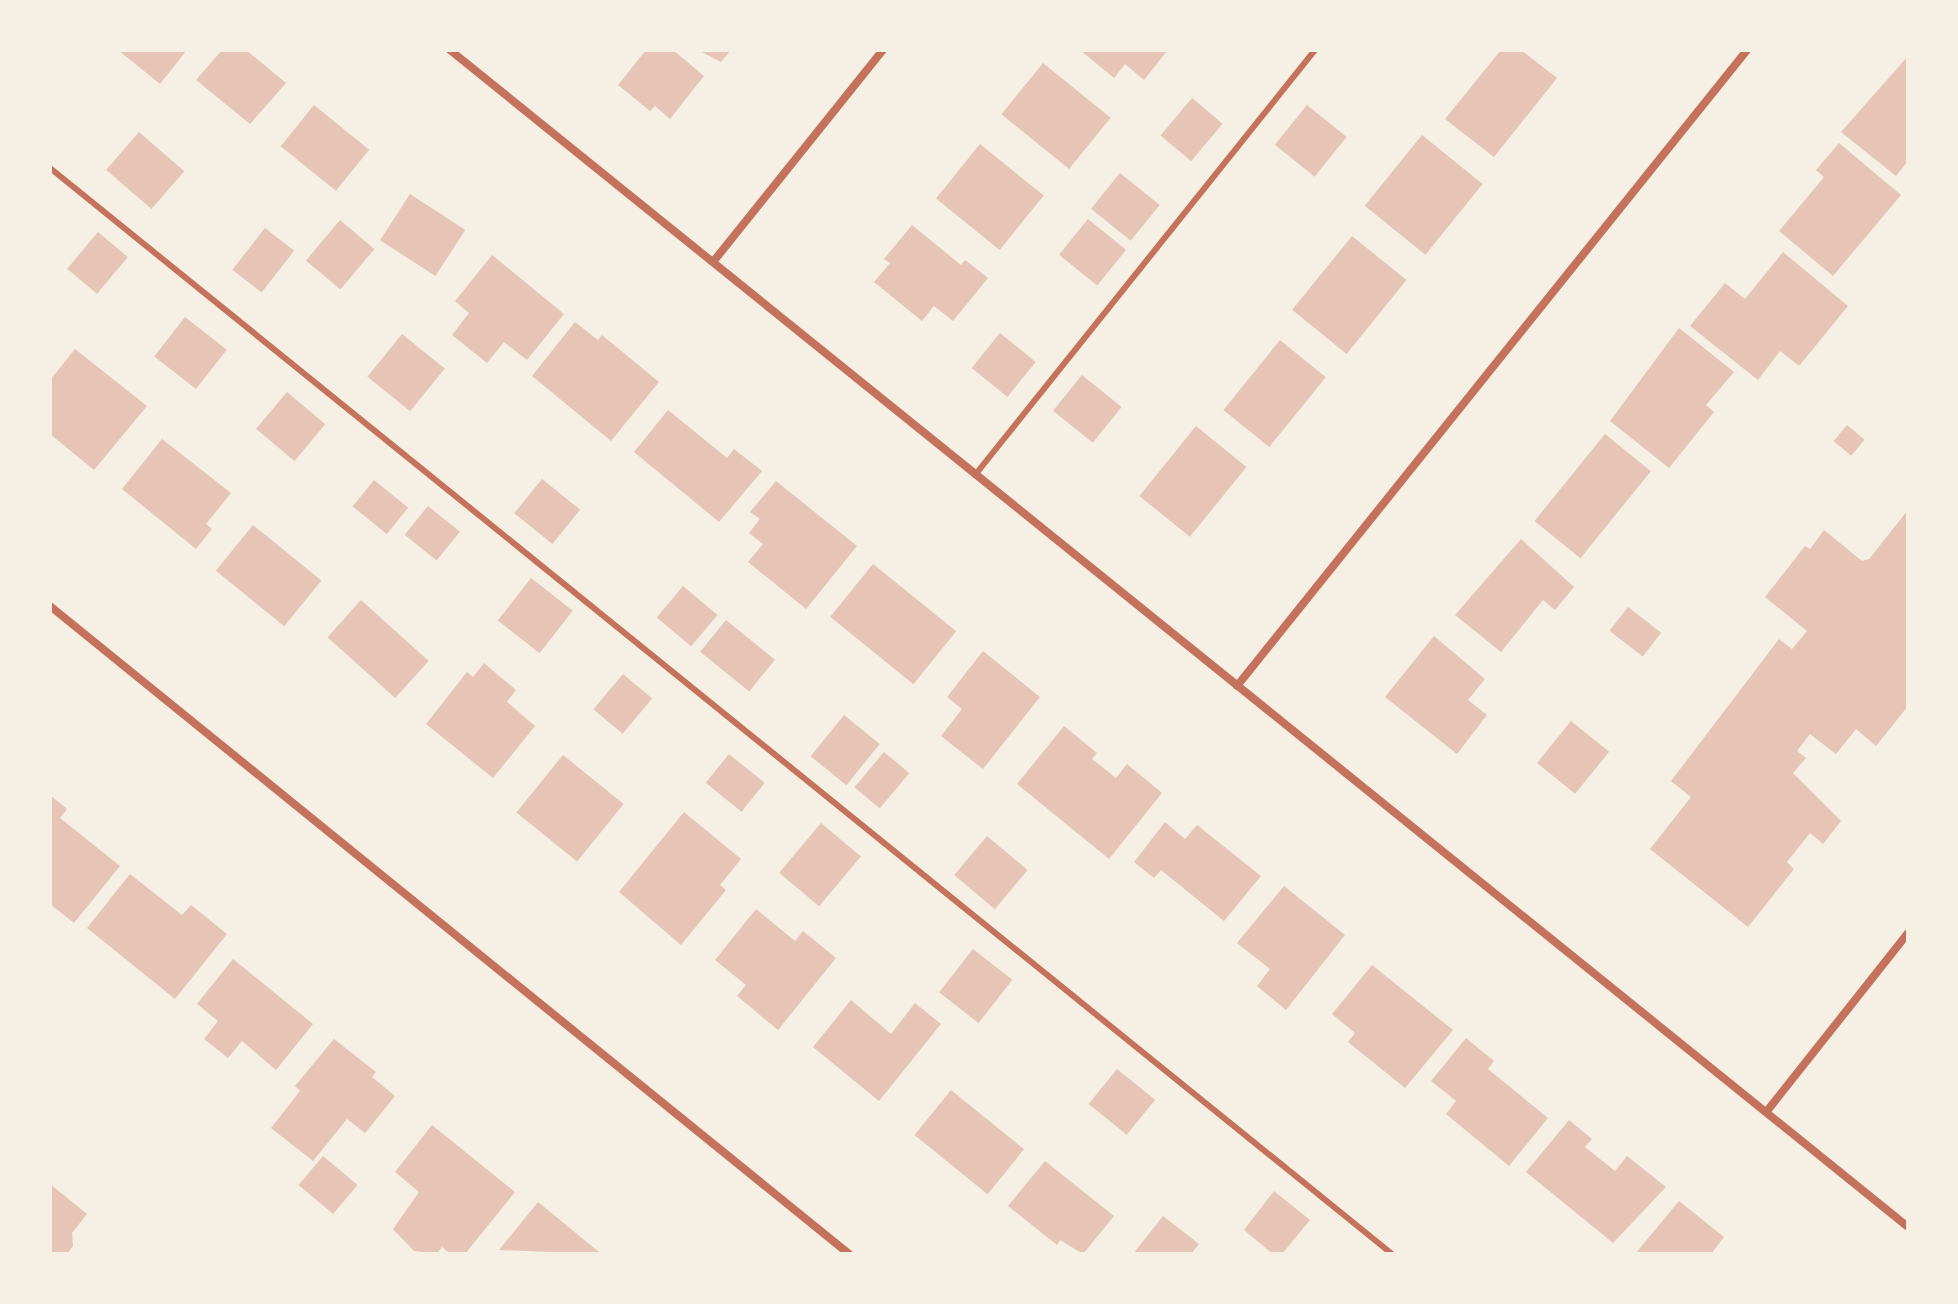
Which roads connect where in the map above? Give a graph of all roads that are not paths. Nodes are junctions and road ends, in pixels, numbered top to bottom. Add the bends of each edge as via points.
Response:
1 (450, 50) edge
2 (883, 50) edge
3 (1315, 50) edge
4 (1747, 50) edge
5 (50, 168) edge
6 (713, 262) junction
7 (975, 475) junction
8 (50, 606) edge
9 (1237, 686) junction
10 (1908, 933) edge
11 (1767, 1111) junction
12 (1908, 1227) edge
13 (849, 1254) edge
14 (1392, 1254) edge

1 - 6 street
2 - 6 street
3 - 7 lane
4 - 9 street
5 - 14 lane
6 - 7 street
7 - 9 street
8 - 13 street
9 - 11 street
10 - 11 street
11 - 12 street

